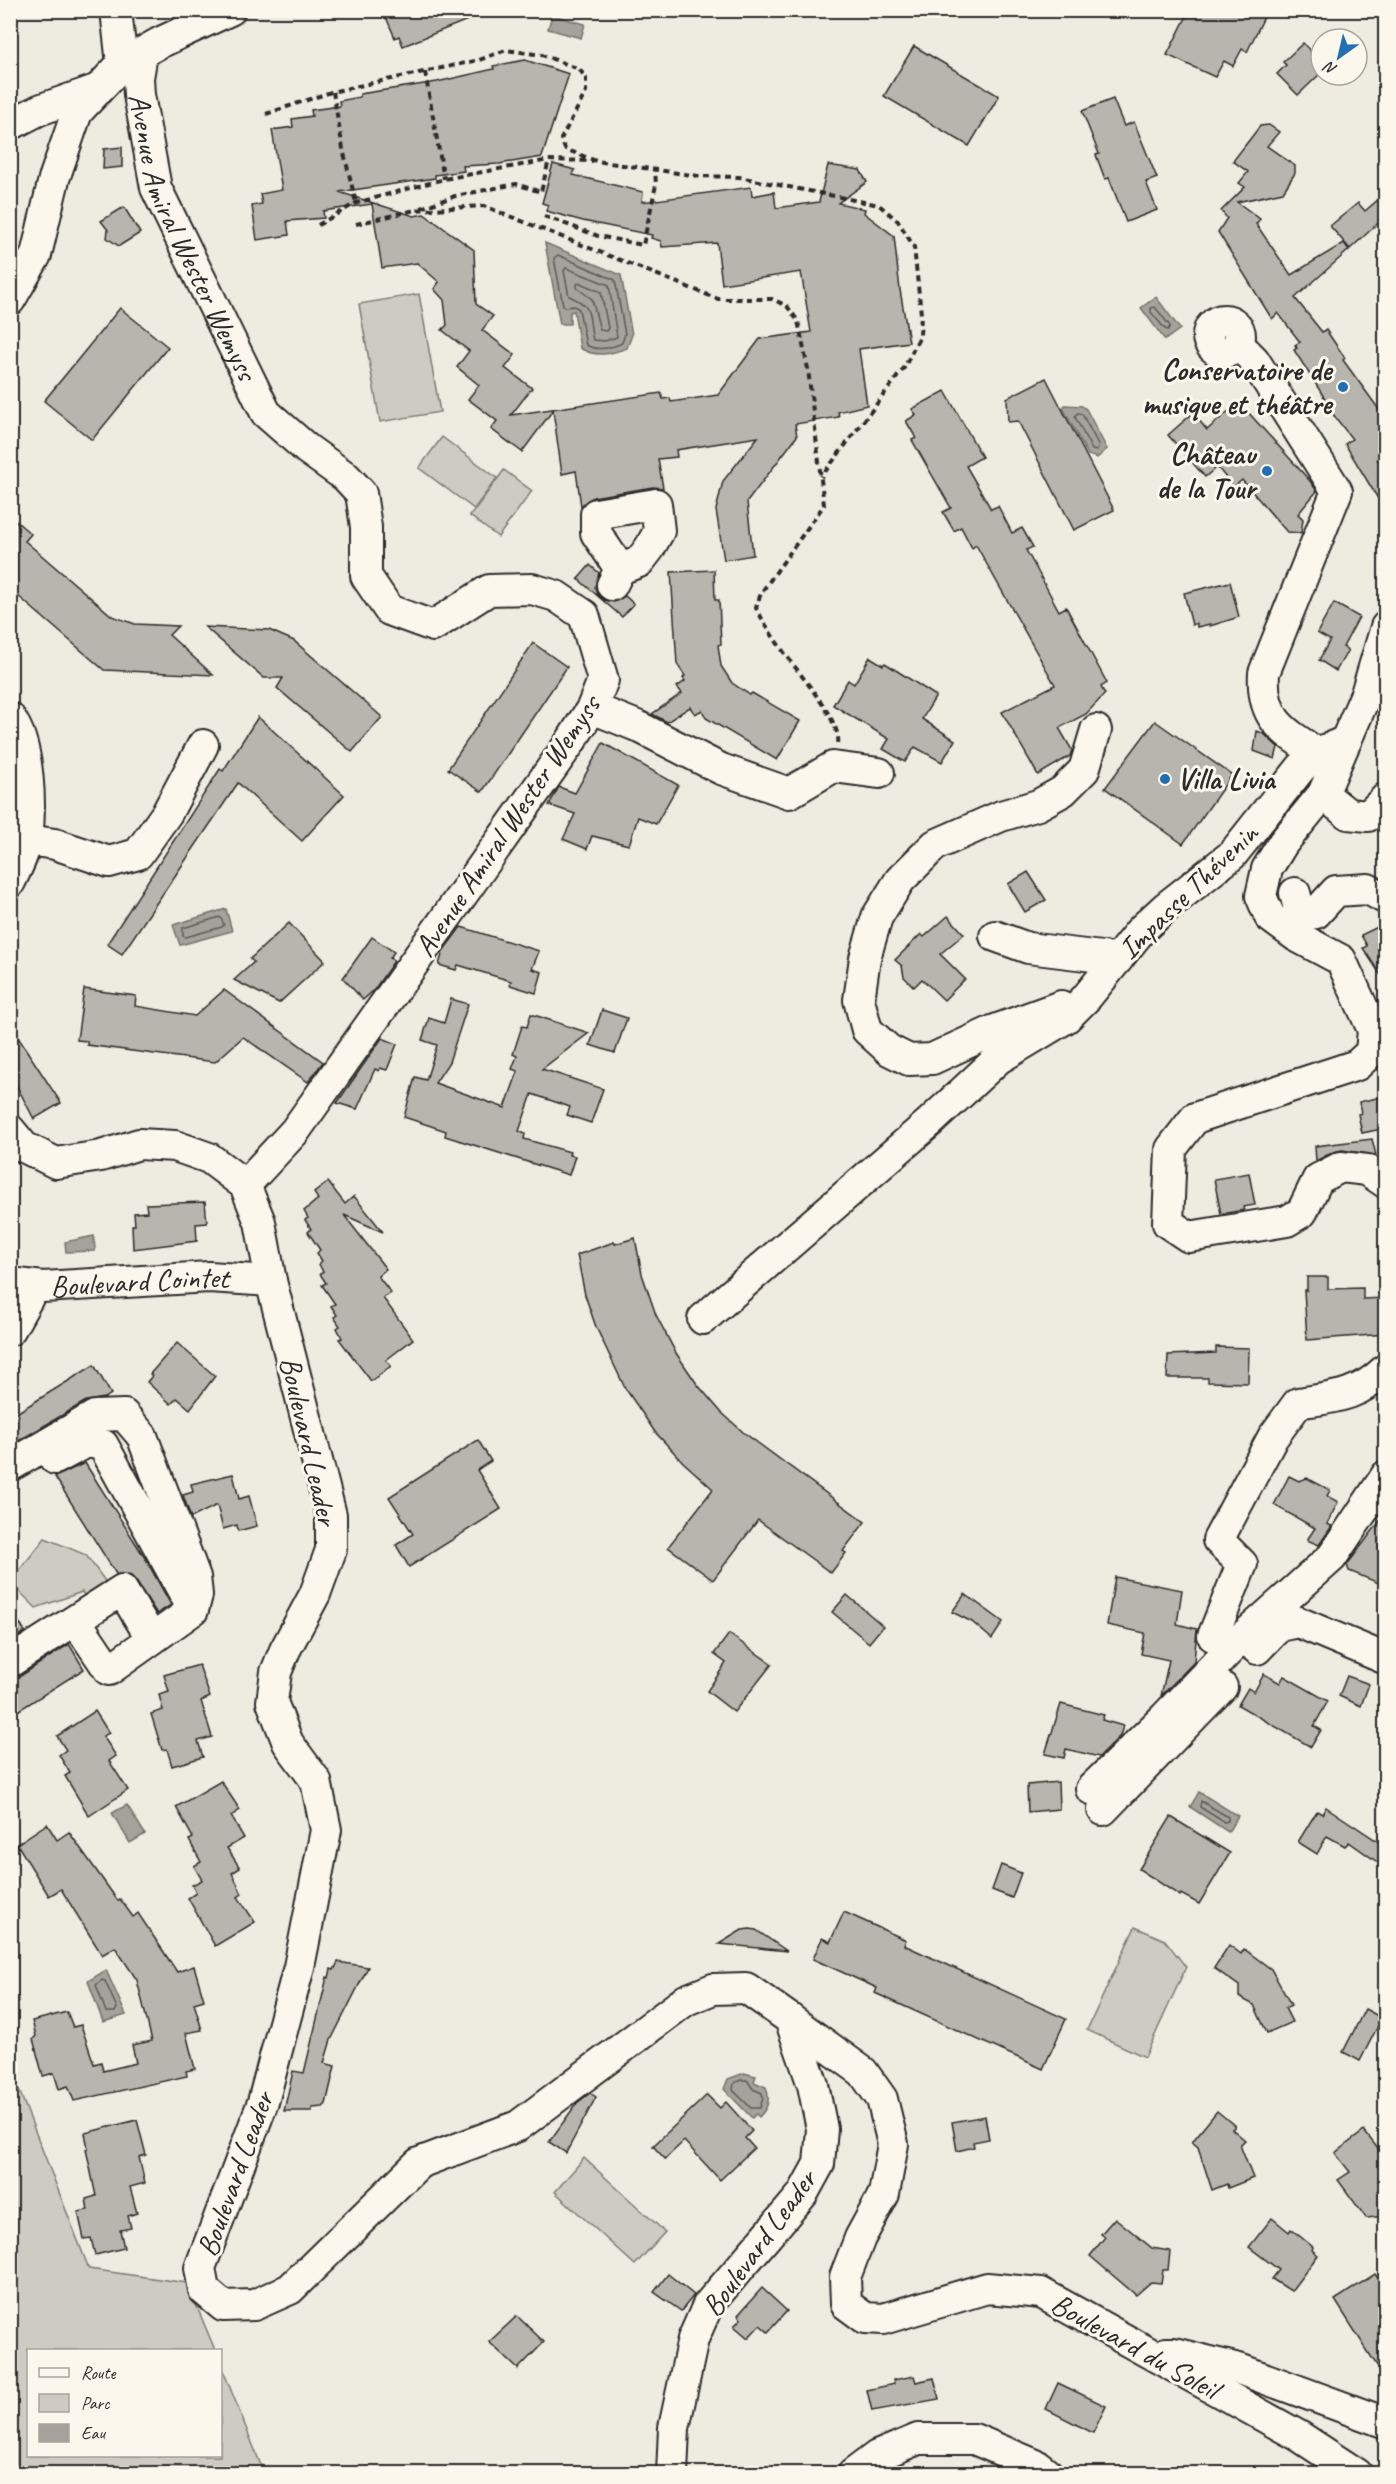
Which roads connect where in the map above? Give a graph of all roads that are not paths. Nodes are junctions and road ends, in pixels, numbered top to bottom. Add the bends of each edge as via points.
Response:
1 (117, 10) edge
2 (230, 10) edge
3 (132, 59) junction
4 (99, 89) junction
5 (10, 125) edge
6 (10, 300) edge
7 (1238, 344) dead end
8 (1386, 627) edge
9 (592, 708) junction
10 (10, 718) edge
11 (1096, 730) dead end
12 (1346, 741) junction
13 (202, 745) dead end
14 (1317, 753) junction
15 (879, 773) dead end
16 (1323, 794) junction
17 (1386, 798) edge
18 (27, 840) junction
19 (10, 882) edge
20 (1295, 893) dead end
21 (1386, 899) edge
22 (995, 936) dead end
23 (1118, 959) junction
24 (1086, 998) junction
25 (10, 1130) edge
26 (1386, 1183) edge
27 (246, 1185) junction
28 (271, 1281) junction
29 (22, 1285) edge
30 (703, 1319) dead end
31 (10, 1330) edge
32 (1386, 1369) edge
33 (10, 1466) edge
34 (1386, 1476) edge
35 (10, 1486) edge
36 (193, 1610) junction
37 (76, 1621) junction
38 (1213, 1635) dead end
39 (152, 1639) junction
40 (1386, 1659) edge
41 (10, 1662) edge
42 (790, 2019) junction
43 (1152, 2354) junction
44 (1386, 2423) edge
45 (672, 2474) edge
46 (853, 2474) edge
47 (1048, 2474) edge
48 (1357, 2474) edge

1 - 3 street, Avenue Amiral Wester Wemyss
2 - 3 street
3 - 4 street
3 - 9 street, Avenue Amiral Wester Wemyss via 156,188 266,413 361,493 366,576 389,610 433,626 489,590 532,590 556,596 604,592 603,680
4 - 5 street via 39,110
4 - 6 street via 77,112 54,179 36,255
7 - 14 street via 1254,360 1337,491 1264,674 1263,693 1282,730
8 - 12 street via 1366,694
9 - 15 street via 638,726 721,769 789,793 833,767
9 - 27 street, Avenue Amiral Wester Wemyss via 296,1131
10 - 18 street via 28,766
11 - 24 street via 1084,770 1063,791 1038,805 1001,816 935,845 900,880 877,917 865,958 859,1000 867,1030 889,1050 909,1060 932,1059 1012,1023
12 - 14 street, Impasse Thévenin
12 - 16 street
13 - 18 street via 167,813 138,854 109,862 55,844
14 - 23 street, Impasse Thévenin via 1232,855 1166,907
16 - 17 street via 1348,814 1368,816
16 - 26 street via 1267,869 1261,896 1270,917 1341,960 1373,1030 1371,1052 1357,1065 1195,1118 1172,1149 1168,1223 1189,1237 1287,1221 1302,1212 1318,1179 1341,1167 1367,1170
18 - 19 street
20 - 21 street via 1298,905 1308,914 1316,913 1336,891 1368,889
22 - 23 street via 1028,948
23 - 24 street, Impasse Thévenin
24 - 30 street, Impasse Thévenin via 1066,1018 998,1059
25 - 27 street via 24,1147 56,1163 101,1156 139,1144 175,1146 209,1158
27 - 28 street, Boulevard Leader via 260,1222
28 - 29 street, Boulevard Cointet via 209,1277
28 - 42 street, Boulevard Leader via 331,1515 331,1550 315,1594 276,1672 272,1702 288,1743 316,1781 326,1830 299,1967 262,2102 200,2268 204,2290 222,2306 254,2305 290,2289 419,2163 518,2126 686,2000 713,1989 746,1988
29 - 31 street
32 - 38 street via 1349,1395 1298,1403 1273,1437 1218,1540 1242,1564
33 - 36 street via 95,1416 124,1415 142,1436 195,1577 197,1595
34 - 40 street via 1332,1557 1236,1643 1165,1717 1097,1799 1190,1721 1279,1626 1298,1622
35 - 36 street via 68,1450 87,1442 103,1445
36 - 39 street
37 - 39 street via 109,1670
37 - 39 street via 122,1590
37 - 41 street
42 - 43 street, Boulevard du Soleil via 863,2072 882,2099 893,2145 884,2194 847,2269 846,2304 865,2318 884,2319 987,2288 1041,2293
42 - 45 street, Boulevard Leader via 813,2085 822,2129 819,2163 802,2194 708,2305 693,2339 674,2428
43 - 44 street via 1174,2353 1239,2369
43 - 48 street, Boulevard du Soleil via 1299,2436
46 - 47 street via 878,2456 918,2439 974,2439

